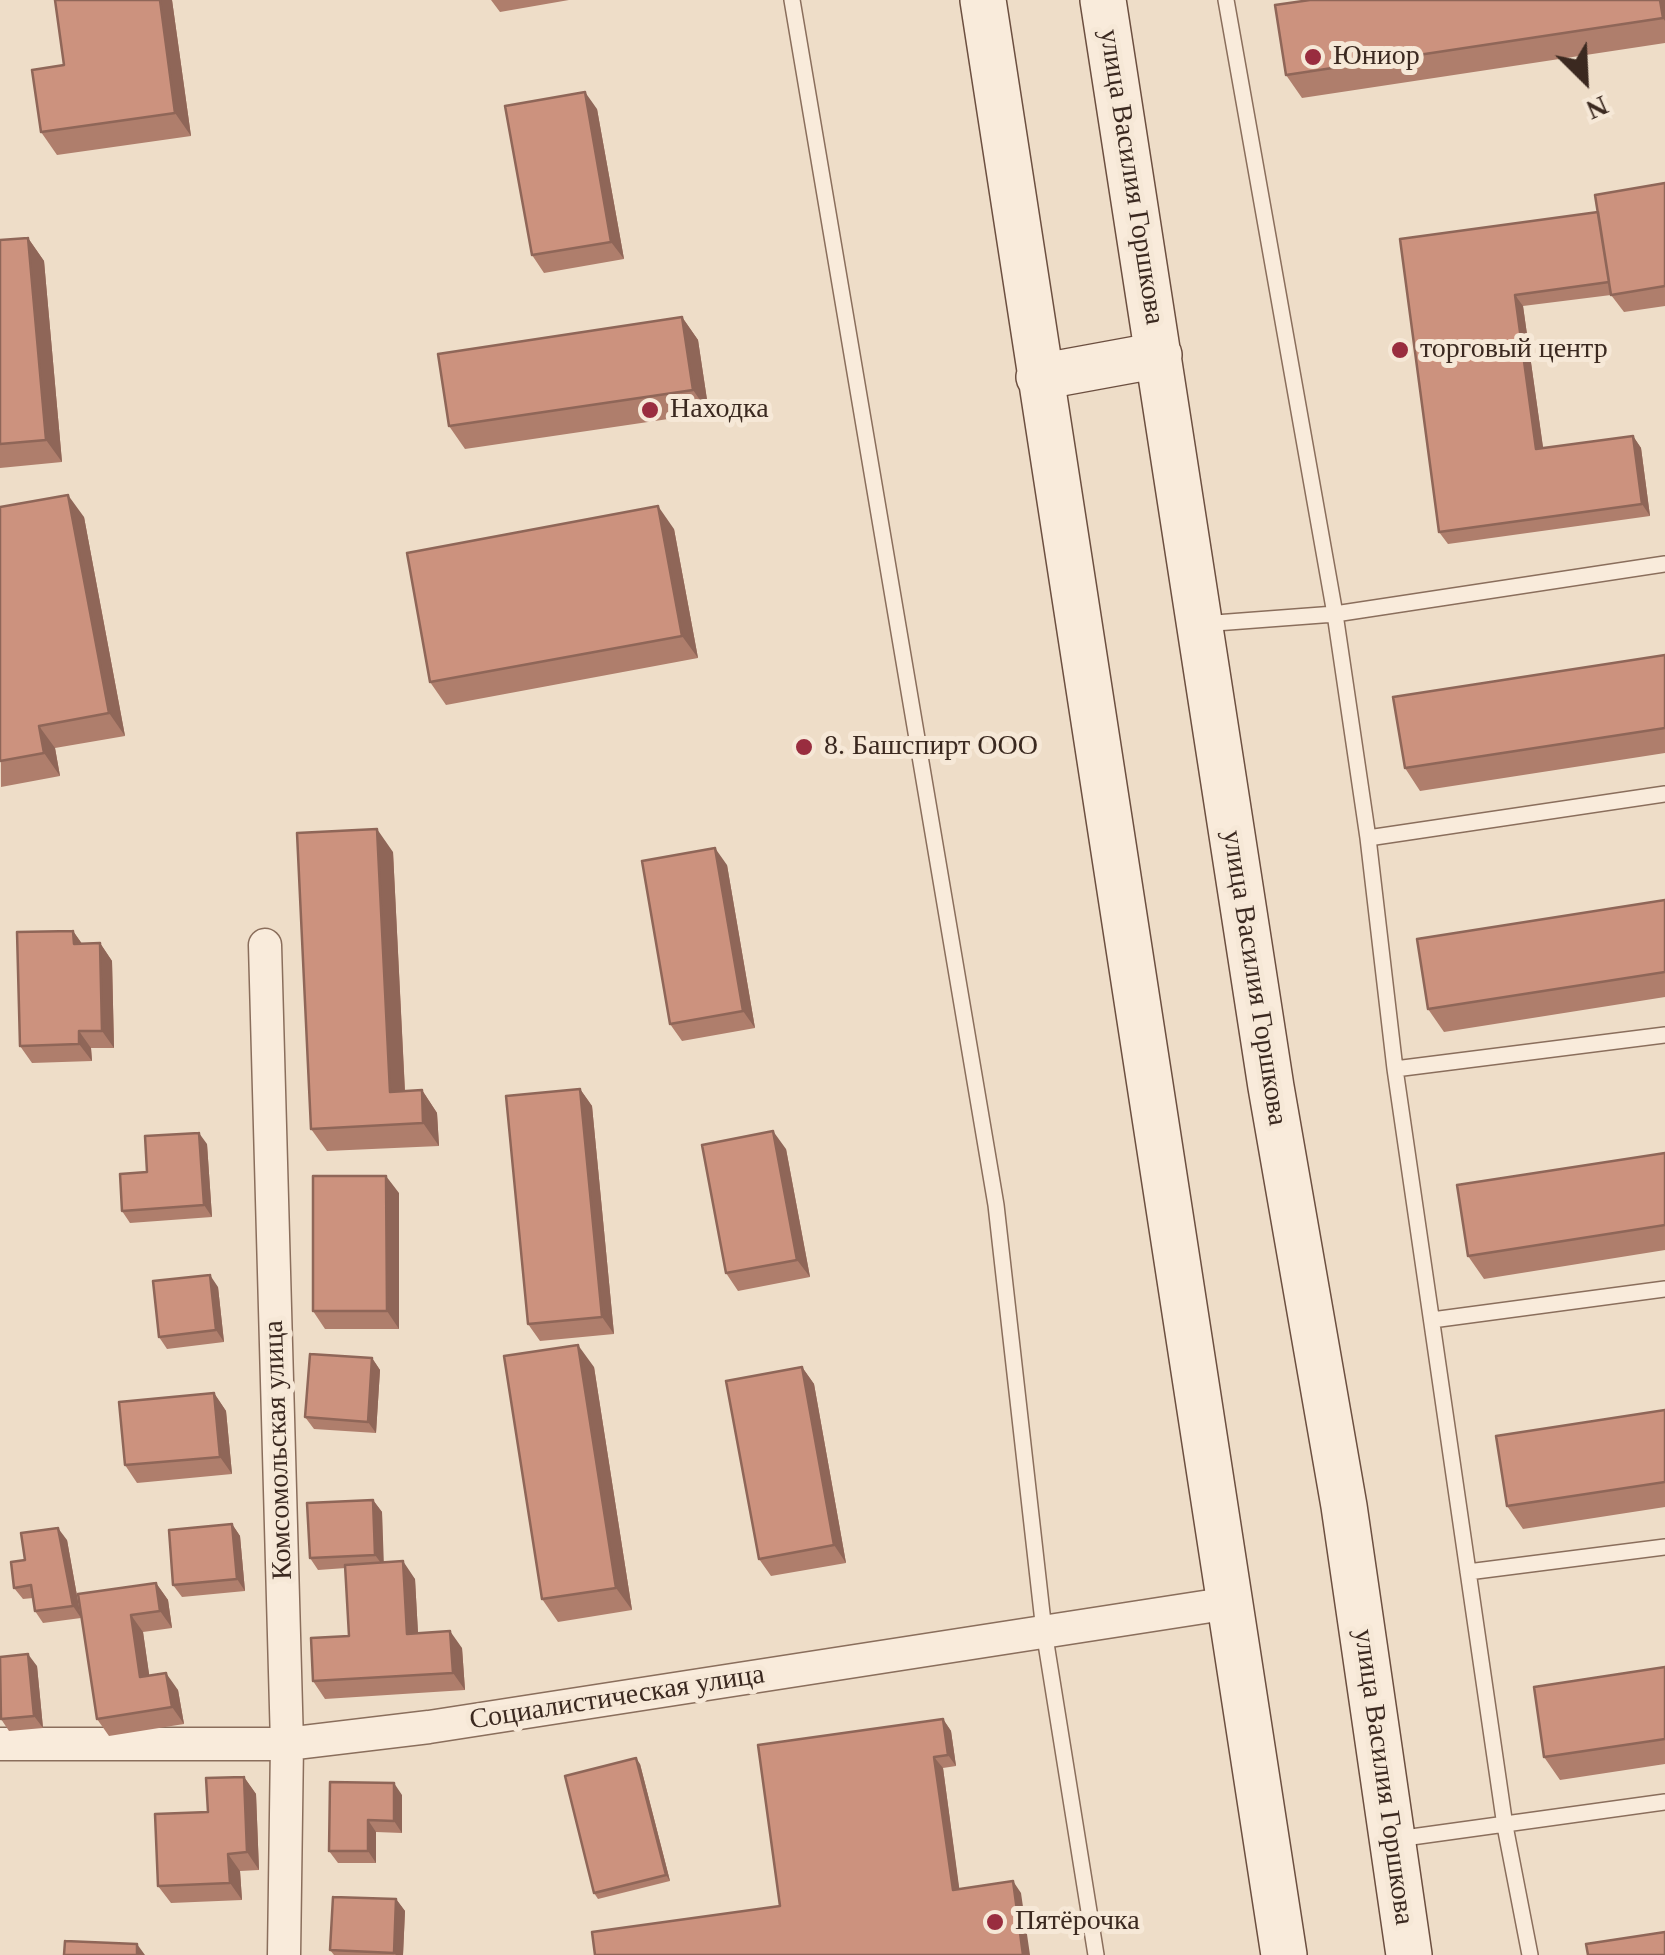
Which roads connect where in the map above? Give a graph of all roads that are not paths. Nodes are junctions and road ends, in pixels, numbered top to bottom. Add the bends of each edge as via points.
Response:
1 (792, 0) edge
2 (983, 0) edge
3 (1103, 0) edge
4 (1226, 0) edge
5 (1158, 356) junction
6 (1039, 377) junction
7 (1665, 564) edge
8 (1334, 614) junction
9 (1198, 624) junction
10 (1665, 794) edge
11 (1368, 838) junction
12 (265, 945) dead end
13 (1665, 1035) edge
14 (1395, 1069) junction
15 (1665, 1289) edge
16 (1432, 1320) junction
17 (1665, 1547) edge
18 (1468, 1572) junction
19 (1230, 1603) junction
20 (1044, 1631) junction
21 (0, 1744) edge
22 (287, 1744) junction
23 (1665, 1802) edge
24 (1505, 1826) junction
25 (1390, 1840) junction
26 (284, 1955) edge
27 (1096, 1955) edge
28 (1284, 1955) edge
29 (1409, 1955) edge
30 (1530, 1955) edge

1 - 20 lane via 996,1205
2 - 6 main road
3 - 5 main road, улица Василия Горшкова
4 - 8 lane
5 - 6 main road
5 - 9 main road, улица Василия Горшкова
6 - 19 main road
7 - 8 lane
8 - 9 lane
8 - 11 lane
9 - 25 main road, улица Василия Горшкова via 1344,1506
10 - 11 lane
11 - 14 lane
12 - 22 street, Комсомольская улица
13 - 14 lane
14 - 16 lane
15 - 16 lane
16 - 18 lane
17 - 18 lane
18 - 24 lane
19 - 20 street, Социалистическая улица
19 - 28 main road
20 - 22 street, Социалистическая улица
20 - 27 lane
21 - 22 street, Социалистическая улица
22 - 26 street, Комсомольская улица
23 - 24 lane
24 - 25 lane
24 - 30 lane
25 - 29 main road, улица Василия Горшкова

